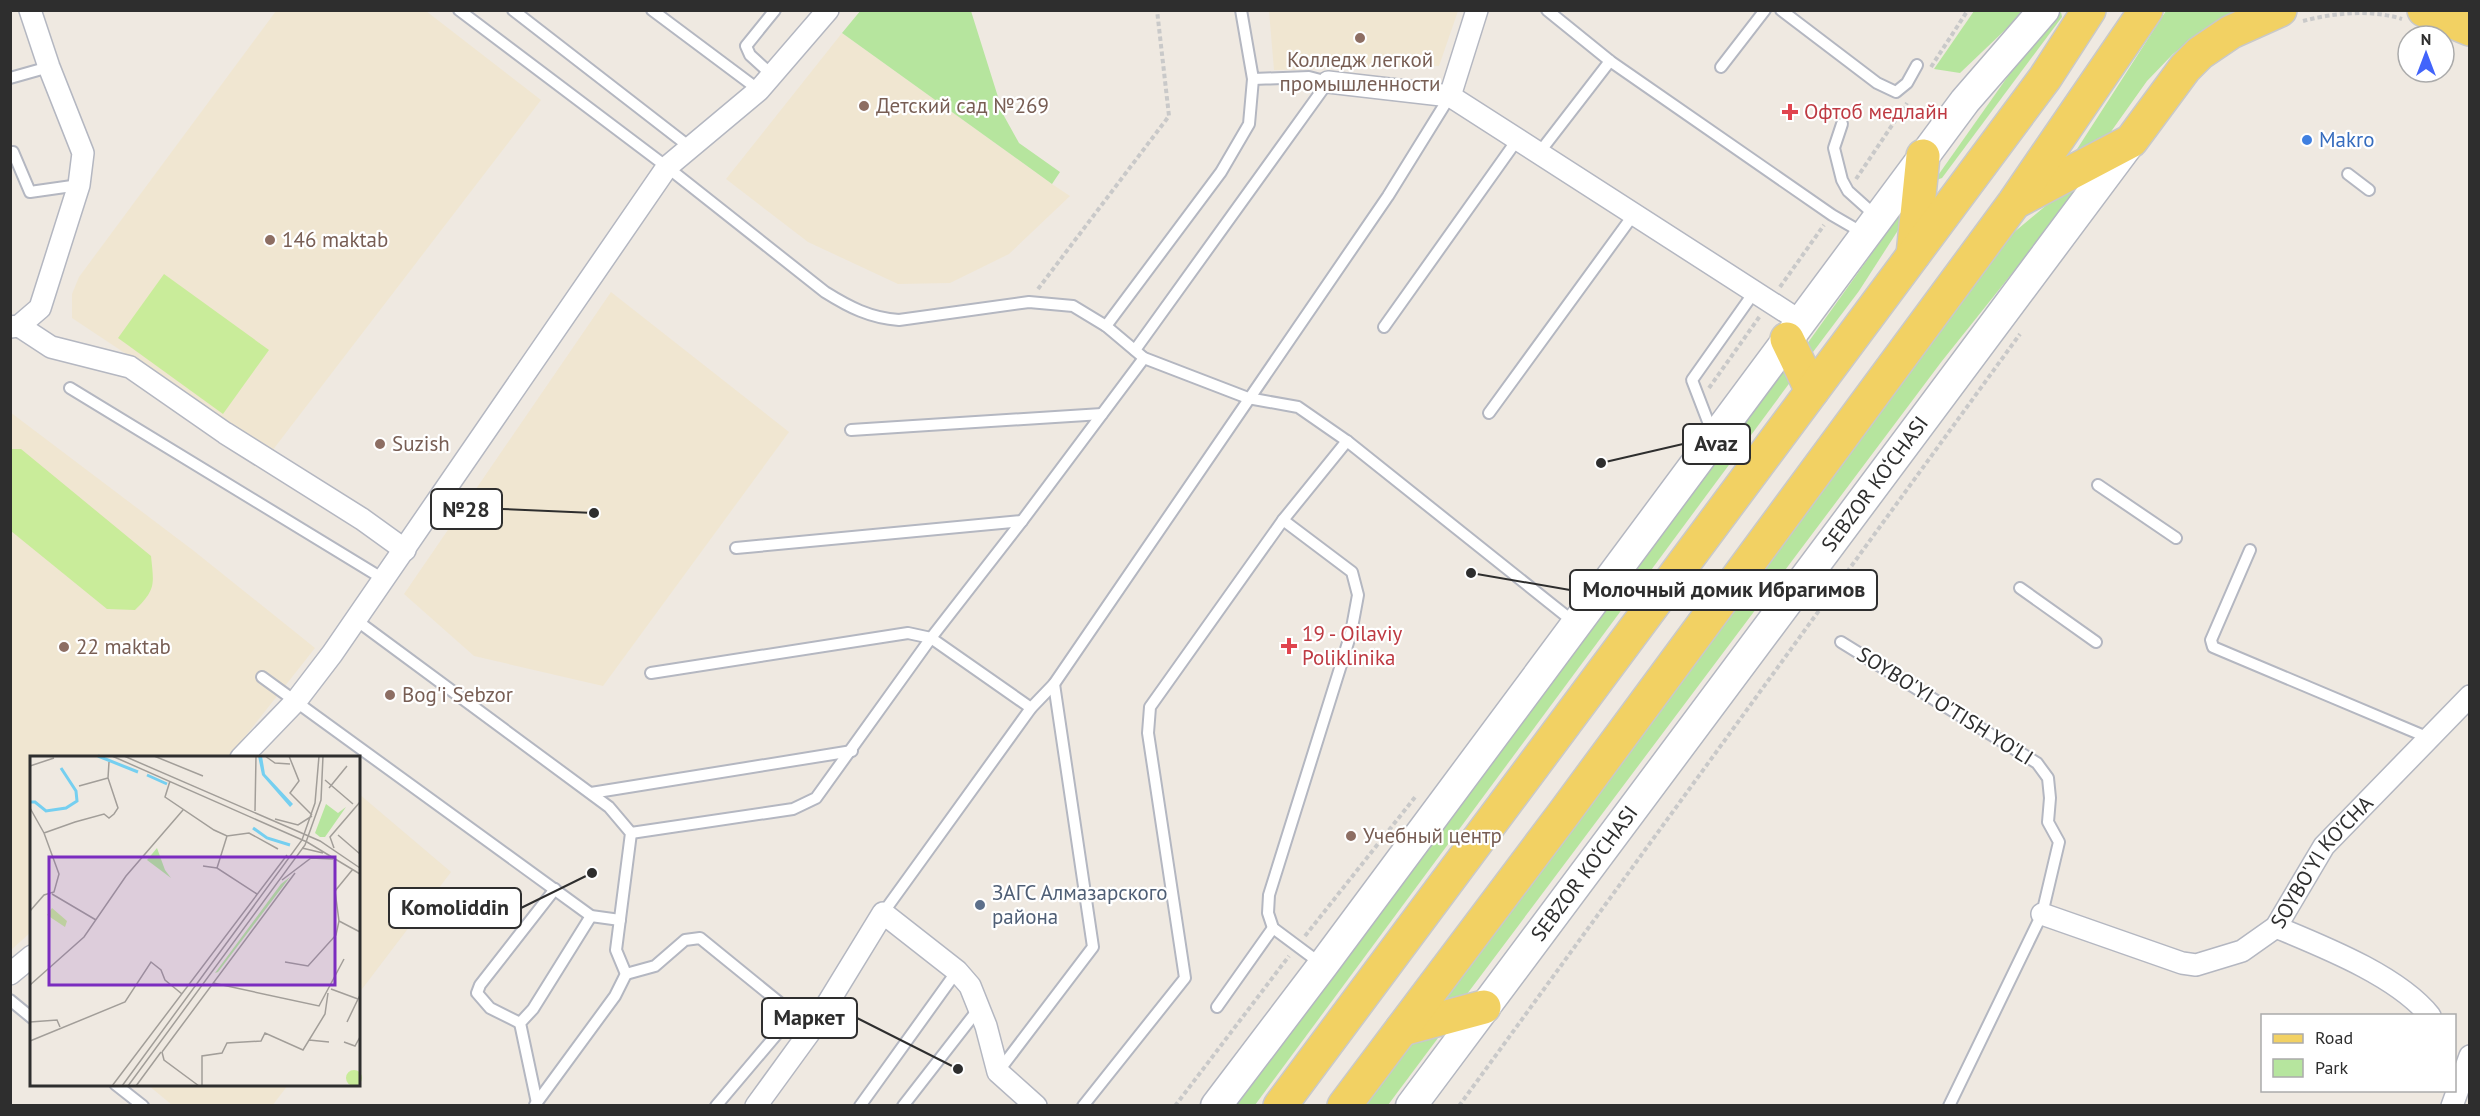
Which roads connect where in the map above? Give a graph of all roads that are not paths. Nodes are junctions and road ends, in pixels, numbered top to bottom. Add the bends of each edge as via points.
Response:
1 (30, 10) edge
2 (459, 10) edge
3 (513, 10) edge
4 (775, 10) edge
5 (828, 10) edge
6 (1241, 10) edge
7 (1477, 10) edge
8 (1547, 10) edge
9 (1765, 10) edge
10 (1781, 10) edge
11 (2044, 10) edge
12 (2088, 10) edge
13 (2145, 10) edge
14 (655, 11) edge
15 (2416, 15) edge
16 (2290, 16) edge
17 (2469, 29) edge
18 (1610, 61) junction
19 (1917, 65) dead end
20 (49, 67) junction
21 (1721, 67) dead end
22 (10, 78) edge
23 (1253, 79) junction
24 (766, 82) junction
25 (1328, 82) junction
26 (1449, 96) junction
27 (1842, 124) dead end
28 (1517, 140) junction
29 (2131, 141) junction
30 (691, 148) junction
31 (10, 152) edge
32 (1539, 153) junction
33 (1923, 156) junction
34 (667, 167) junction
35 (2348, 174) dead end
36 (79, 185) junction
37 (2369, 189) dead end
38 (2014, 202) junction
39 (1634, 214) junction
40 (1871, 225) junction
41 (1913, 255) junction
42 (1763, 296) junction
43 (1106, 326) junction
44 (15, 327) edge
45 (1384, 327) dead end
46 (1794, 330) junction
47 (1135, 350) junction
48 (1144, 358) junction
49 (1819, 383) junction
50 (70, 387) dead end
51 (1248, 398) junction
52 (1865, 406) junction
53 (1489, 413) dead end
54 (1102, 414) junction
55 (1711, 428) junction
56 (851, 430) dead end
57 (1347, 441) junction
58 (2098, 485) dead end
59 (1283, 520) junction
60 (1022, 521) junction
61 (2176, 538) dead end
62 (736, 548) dead end
63 (405, 550) junction
64 (2250, 550) dead end
65 (384, 580) junction
66 (2020, 588) dead end
67 (357, 620) junction
68 (1577, 624) junction
69 (931, 638) junction
70 (1841, 642) dead end
71 (2096, 642) dead end
72 (651, 673) dead end
73 (262, 677) dead end
74 (1054, 684) junction
75 (2469, 696) edge
76 (296, 701) junction
77 (1031, 708) junction
78 (2429, 738) junction
79 (852, 751) junction
80 (244, 756) edge
81 (591, 793) junction
82 (631, 833) junction
83 (555, 889) junction
84 (883, 913) junction
85 (2042, 914) junction
86 (591, 916) junction
87 (620, 920) junction
88 (2276, 927) junction
89 (1273, 928) junction
90 (30, 958) edge
91 (1323, 965) junction
92 (957, 971) junction
93 (10, 974) edge
94 (626, 974) junction
95 (10, 1000) edge
96 (980, 1007) junction
97 (1217, 1007) dead end
98 (1484, 1007) junction
99 (2428, 1014) edge
100 (30, 1016) edge
101 (520, 1023) junction
102 (782, 1028) dead end
103 (812, 1029) junction
104 (1402, 1029) junction
105 (2464, 1054) edge
106 (998, 1072) junction
107 (118, 1086) edge
108 (2456, 1089) edge
109 (1420, 1102) edge
110 (536, 1104) edge
111 (143, 1106) edge
112 (716, 1106) edge
113 (756, 1106) edge
114 (860, 1106) edge
115 (903, 1106) edge
116 (1036, 1106) edge
117 (1083, 1106) edge
118 (1216, 1106) edge
119 (1280, 1106) edge
120 (1344, 1106) edge
121 (1949, 1106) edge

1 - 20 street
2 - 34 lane
3 - 30 lane
4 - 24 lane via 746,46
5 - 24 street
6 - 23 lane
7 - 26 street
8 - 18 lane
9 - 21 lane
10 - 19 lane via 1877,83 1896,92 1907,83
11 - 33 street via 1996,63
12 - 41 main road via 2044,78
13 - 38 main road
14 - 24 lane
15 - 17 main road
16 - 29 main road, SEBZOR KO‘CHASI via 2231,32 2200,54 2185,68
18 - 32 lane
18 - 40 lane via 1832,215
20 - 22 lane
20 - 36 street via 83,153
23 - 25 lane via 1309,77
23 - 43 lane via 1249,124 1221,172
24 - 30 street
25 - 26 street
25 - 47 lane
26 - 28 street
26 - 51 lane via 1388,196
27 - 40 lane via 1834,148 1842,180
28 - 32 street
28 - 45 lane
29 - 38 main road
29 - 98 street, SEBZOR KO‘CHASI
30 - 34 street
31 - 36 lane via 30,192
32 - 39 street
33 - 40 street
33 - 41 main road
34 - 43 lane via 825,292 879,319 899,320 1029,302 1073,306
34 - 63 street
35 - 37 lane
36 - 44 street via 40,308
38 - 52 main road
39 - 42 street
39 - 53 lane
40 - 46 street
41 - 49 main road
42 - 46 street
42 - 55 lane via 1692,380
43 - 47 lane
44 - 63 street via 51,347 130,367
46 - 49 main road
46 - 55 street
47 - 48 lane
48 - 51 lane
48 - 54 lane
49 - 52 main road
49 - 119 main road
50 - 65 lane
51 - 57 lane via 1298,407
51 - 74 lane
52 - 104 main road
54 - 56 lane
54 - 60 lane
55 - 68 street
57 - 59 lane
57 - 68 lane
58 - 61 lane
59 - 89 lane via 1352,572 1358,595 1351,633 1269,895 1268,913
59 - 117 lane via 1150,707 1148,733 1185,978
60 - 62 lane
60 - 69 lane
63 - 65 street
64 - 78 lane via 2211,640 2213,647
65 - 67 street
66 - 71 lane
67 - 76 street
67 - 81 lane
68 - 91 street
69 - 72 lane via 908,633
69 - 77 lane
69 - 79 lane
70 - 85 lane, SOYBO'YI O'TISH YO'LI via 2042,767 2049,785 2048,822 2059,842
73 - 76 lane
74 - 77 lane
74 - 106 lane via 1093,947
75 - 78 street, SOYBO'YI KO'CHA
76 - 80 street
76 - 83 lane
77 - 84 lane
78 - 88 street, SOYBO'YI KO'CHA via 2324,846
79 - 81 lane
79 - 82 lane via 816,798 793,809
81 - 82 lane
82 - 87 lane
83 - 86 lane
83 - 101 lane via 477,993 490,1008
84 - 92 street
84 - 103 street
85 - 88 street, SOYBO'YI KO'CHA via 2196,965 2242,951
85 - 121 lane, SOYBO'YI O'TISH YO'LI
86 - 87 lane
86 - 101 lane
87 - 94 lane via 616,950
88 - 99 street via 2347,958 2417,1000
89 - 91 lane
89 - 97 lane
90 - 93 street
91 - 118 street
92 - 96 street
92 - 114 lane
94 - 103 lane via 656,966 685,940 700,938
94 - 110 lane via 615,996
95 - 100 lane
96 - 106 street
96 - 115 lane
98 - 104 main road
98 - 109 street, SEBZOR KO‘CHASI
101 - 110 lane
102 - 112 lane
103 - 113 street
104 - 120 main road
105 - 108 street
106 - 116 street
107 - 111 lane

